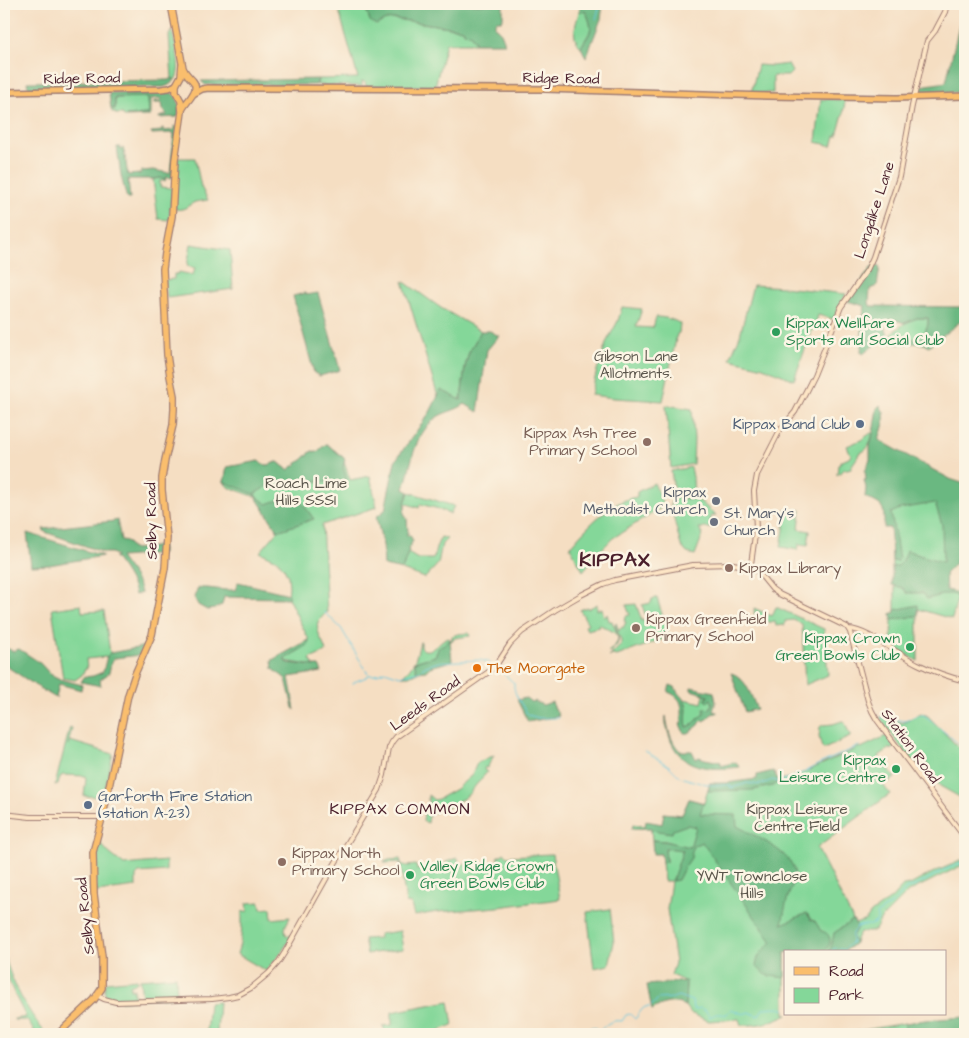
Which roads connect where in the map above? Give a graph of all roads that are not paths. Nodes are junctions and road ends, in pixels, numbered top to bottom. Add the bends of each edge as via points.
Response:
1 (171, 4) edge
2 (947, 4) edge
3 (182, 64) junction
4 (191, 80) junction
5 (177, 82) junction
6 (208, 88) junction
7 (161, 89) junction
8 (4, 92) edge
9 (178, 95) junction
10 (192, 95) junction
11 (965, 96) edge
12 (914, 98) junction
13 (182, 112) junction
14 (751, 566) junction
15 (849, 629) junction
16 (965, 680) edge
17 (4, 814) edge
18 (102, 817) junction
19 (965, 838) edge
20 (97, 993) junction
21 (58, 1034) edge

1 - 3 highway
2 - 12 main road, Longdike Lane via 935,31 927,40
3 - 4 highway
3 - 5 highway
4 - 5 highway via 184,78
4 - 6 main road, Ridge Road
4 - 10 highway via 196,88
5 - 7 main road, Ridge Road
5 - 9 highway
6 - 10 main road, Ridge Road
6 - 12 main road, Ridge Road via 535,89
7 - 8 main road, Ridge Road
7 - 9 main road, Ridge Road
9 - 10 highway via 185,98
9 - 13 highway, Selby Road
10 - 13 highway, Selby Road
11 - 12 main road, Ridge Road
12 - 14 main road, Longdike Lane via 899,177 873,257 841,306 800,404 778,434 756,478 756,528
13 - 18 highway, Selby Road via 164,268 167,355 174,396 173,425 162,478 166,560 153,631 128,695
14 - 15 main road via 778,594
14 - 20 main road, Leeds Road via 698,564 597,586 522,632 490,671 393,740 387,752 379,790 285,952 274,968 247,990 225,998 118,1002 106,1000
15 - 16 main road via 871,636 926,668
15 - 19 main road, Station Road via 874,715
17 - 18 main road
18 - 20 highway, Selby Road via 93,861 102,947 102,988
20 - 21 highway, Selby Road

